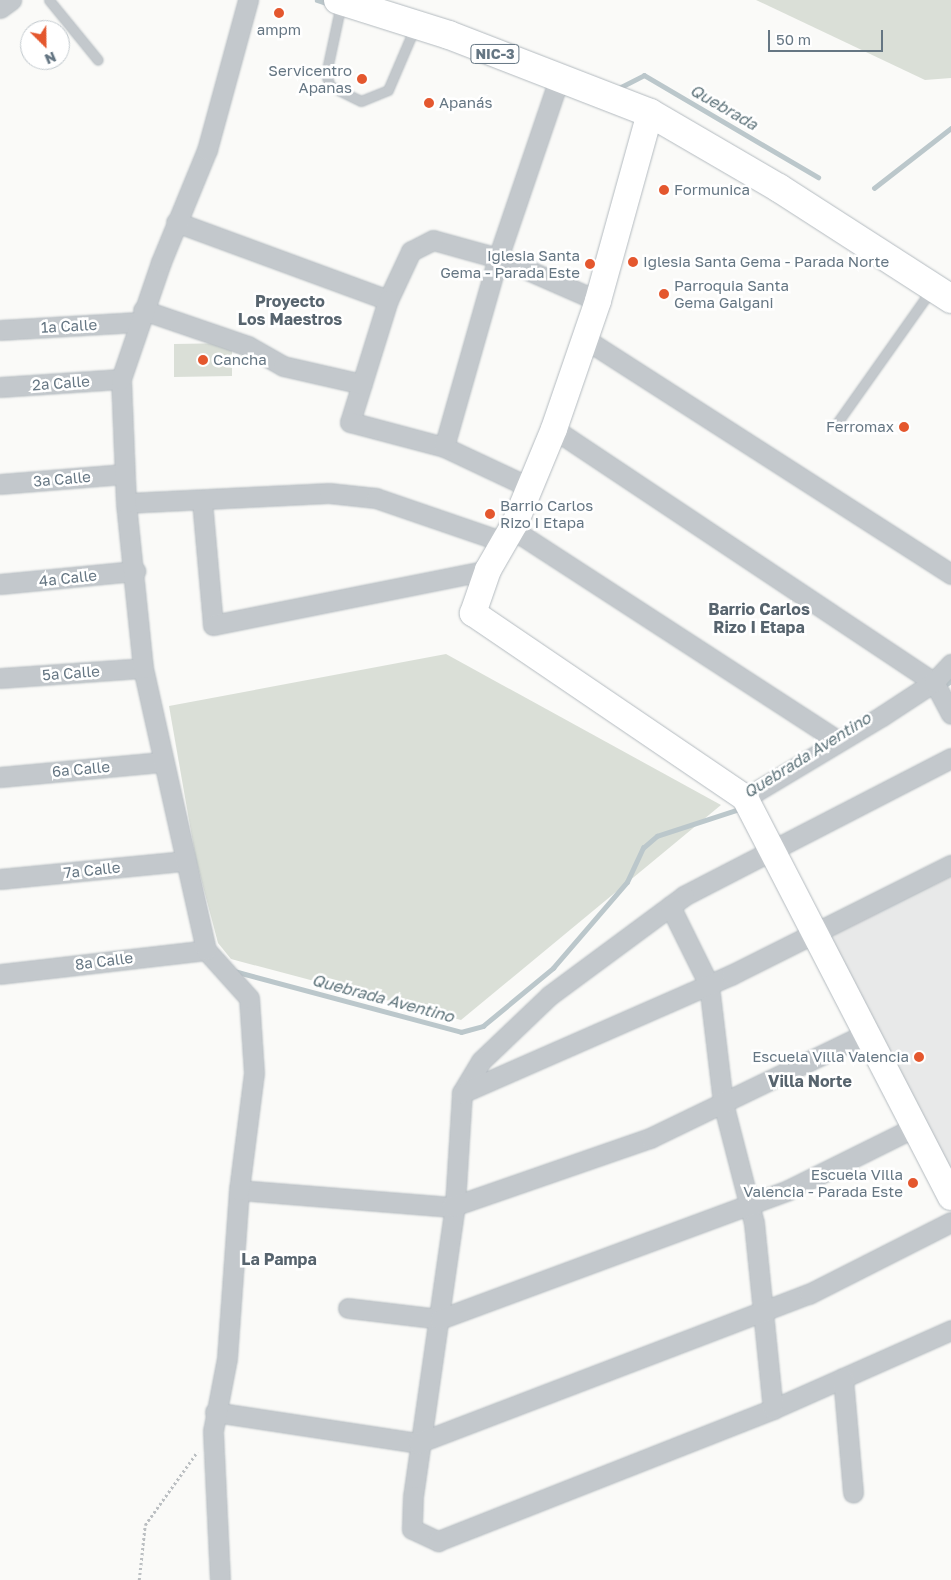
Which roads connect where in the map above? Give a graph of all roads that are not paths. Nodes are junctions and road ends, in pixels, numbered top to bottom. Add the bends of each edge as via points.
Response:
1 (11, 0) edge
2 (49, 0) edge
3 (248, 0) edge
4 (340, 1) edge
5 (0, 8) edge
6 (416, 25) junction
7 (98, 60) dead end
8 (559, 79) junction
9 (650, 113) junction
10 (176, 222) junction
11 (498, 258) junction
12 (942, 294) edge
13 (388, 300) junction
14 (598, 301) junction
15 (140, 316) junction
16 (0, 330) edge
17 (585, 339) junction
18 (121, 379) junction
19 (362, 384) junction
20 (0, 387) edge
21 (837, 422) dead end
22 (554, 429) junction
23 (444, 447) junction
24 (124, 474) junction
25 (0, 484) edge
26 (531, 488) junction
27 (202, 501) junction
28 (126, 503) junction
29 (508, 535) junction
30 (488, 570) junction
31 (135, 571) junction
32 (951, 574) edge
33 (0, 584) edge
34 (951, 664) edge
35 (143, 668) junction
36 (0, 678) edge
37 (934, 682) junction
38 (951, 714) edge
39 (838, 741) junction
40 (951, 758) edge
41 (162, 762) junction
42 (0, 776) edge
43 (745, 798) junction
44 (774, 850) junction
45 (183, 861) junction
46 (951, 865) edge
47 (0, 879) edge
48 (670, 906) junction
49 (816, 933) junction
50 (206, 950) junction
51 (0, 974) edge
52 (709, 985) junction
53 (867, 1033) junction
54 (462, 1093) junction
55 (723, 1103) junction
56 (915, 1127) junction
57 (239, 1190) junction
58 (951, 1197) edge
59 (454, 1205) junction
60 (749, 1205) junction
61 (951, 1222) edge
62 (348, 1308) dead end
63 (763, 1311) junction
64 (438, 1319) junction
65 (951, 1330) edge
66 (842, 1378) junction
67 (774, 1409) junction
68 (214, 1422) junction
69 (421, 1442) junction
70 (853, 1493) dead end
71 (220, 1580) edge

1 - 5 street
2 - 7 lane
3 - 10 street via 207,150
4 - 6 main road, NIC-3
4 - 6 lane via 326,74 330,86 361,101 388,90
6 - 8 main road, NIC-3
8 - 9 main road, NIC-3
8 - 11 street
9 - 12 main road, NIC-3 via 779,188
9 - 14 street
10 - 13 street
10 - 15 street
11 - 13 street via 433,240 411,252
11 - 14 street
11 - 23 street
12 - 21 lane
13 - 19 street
14 - 17 street
15 - 16 street, 1a Calle
15 - 18 street
15 - 19 street via 248,346 282,366
17 - 22 street
17 - 32 street
18 - 20 street, 2a Calle
18 - 24 street
19 - 23 street via 350,422
22 - 26 street
22 - 37 street
23 - 26 street
24 - 25 street, 3a Calle
24 - 28 street
26 - 29 street
27 - 28 street
27 - 29 street via 329,493 376,498
27 - 30 street via 213,624
28 - 31 street
29 - 30 street
29 - 39 street
30 - 43 street via 473,614
31 - 33 street, 4a Calle
31 - 35 street
34 - 37 street
35 - 36 street, 5a Calle
35 - 41 street
37 - 38 street
37 - 39 street
39 - 43 street
40 - 44 street
41 - 42 street, 6a Calle
41 - 45 street
43 - 44 street
44 - 48 street
44 - 49 street
45 - 47 street, 7a Calle
45 - 50 street
46 - 49 street
48 - 52 street
48 - 54 street via 549,996 481,1061
49 - 52 street
49 - 53 street
50 - 51 street, 8a Calle
50 - 57 street via 248,998 254,1073
52 - 54 street
52 - 55 street
53 - 55 street
53 - 56 street
54 - 59 street
55 - 59 street via 650,1138
55 - 60 street
56 - 58 street
56 - 60 street
57 - 59 street
57 - 68 street via 227,1358
59 - 64 street
60 - 63 street
60 - 64 street
61 - 63 street via 809,1294
62 - 64 street
63 - 67 street
63 - 69 street
64 - 69 street
65 - 66 street
66 - 67 street
66 - 70 street
67 - 69 street via 438,1541 412,1529
68 - 69 street
68 - 71 street

